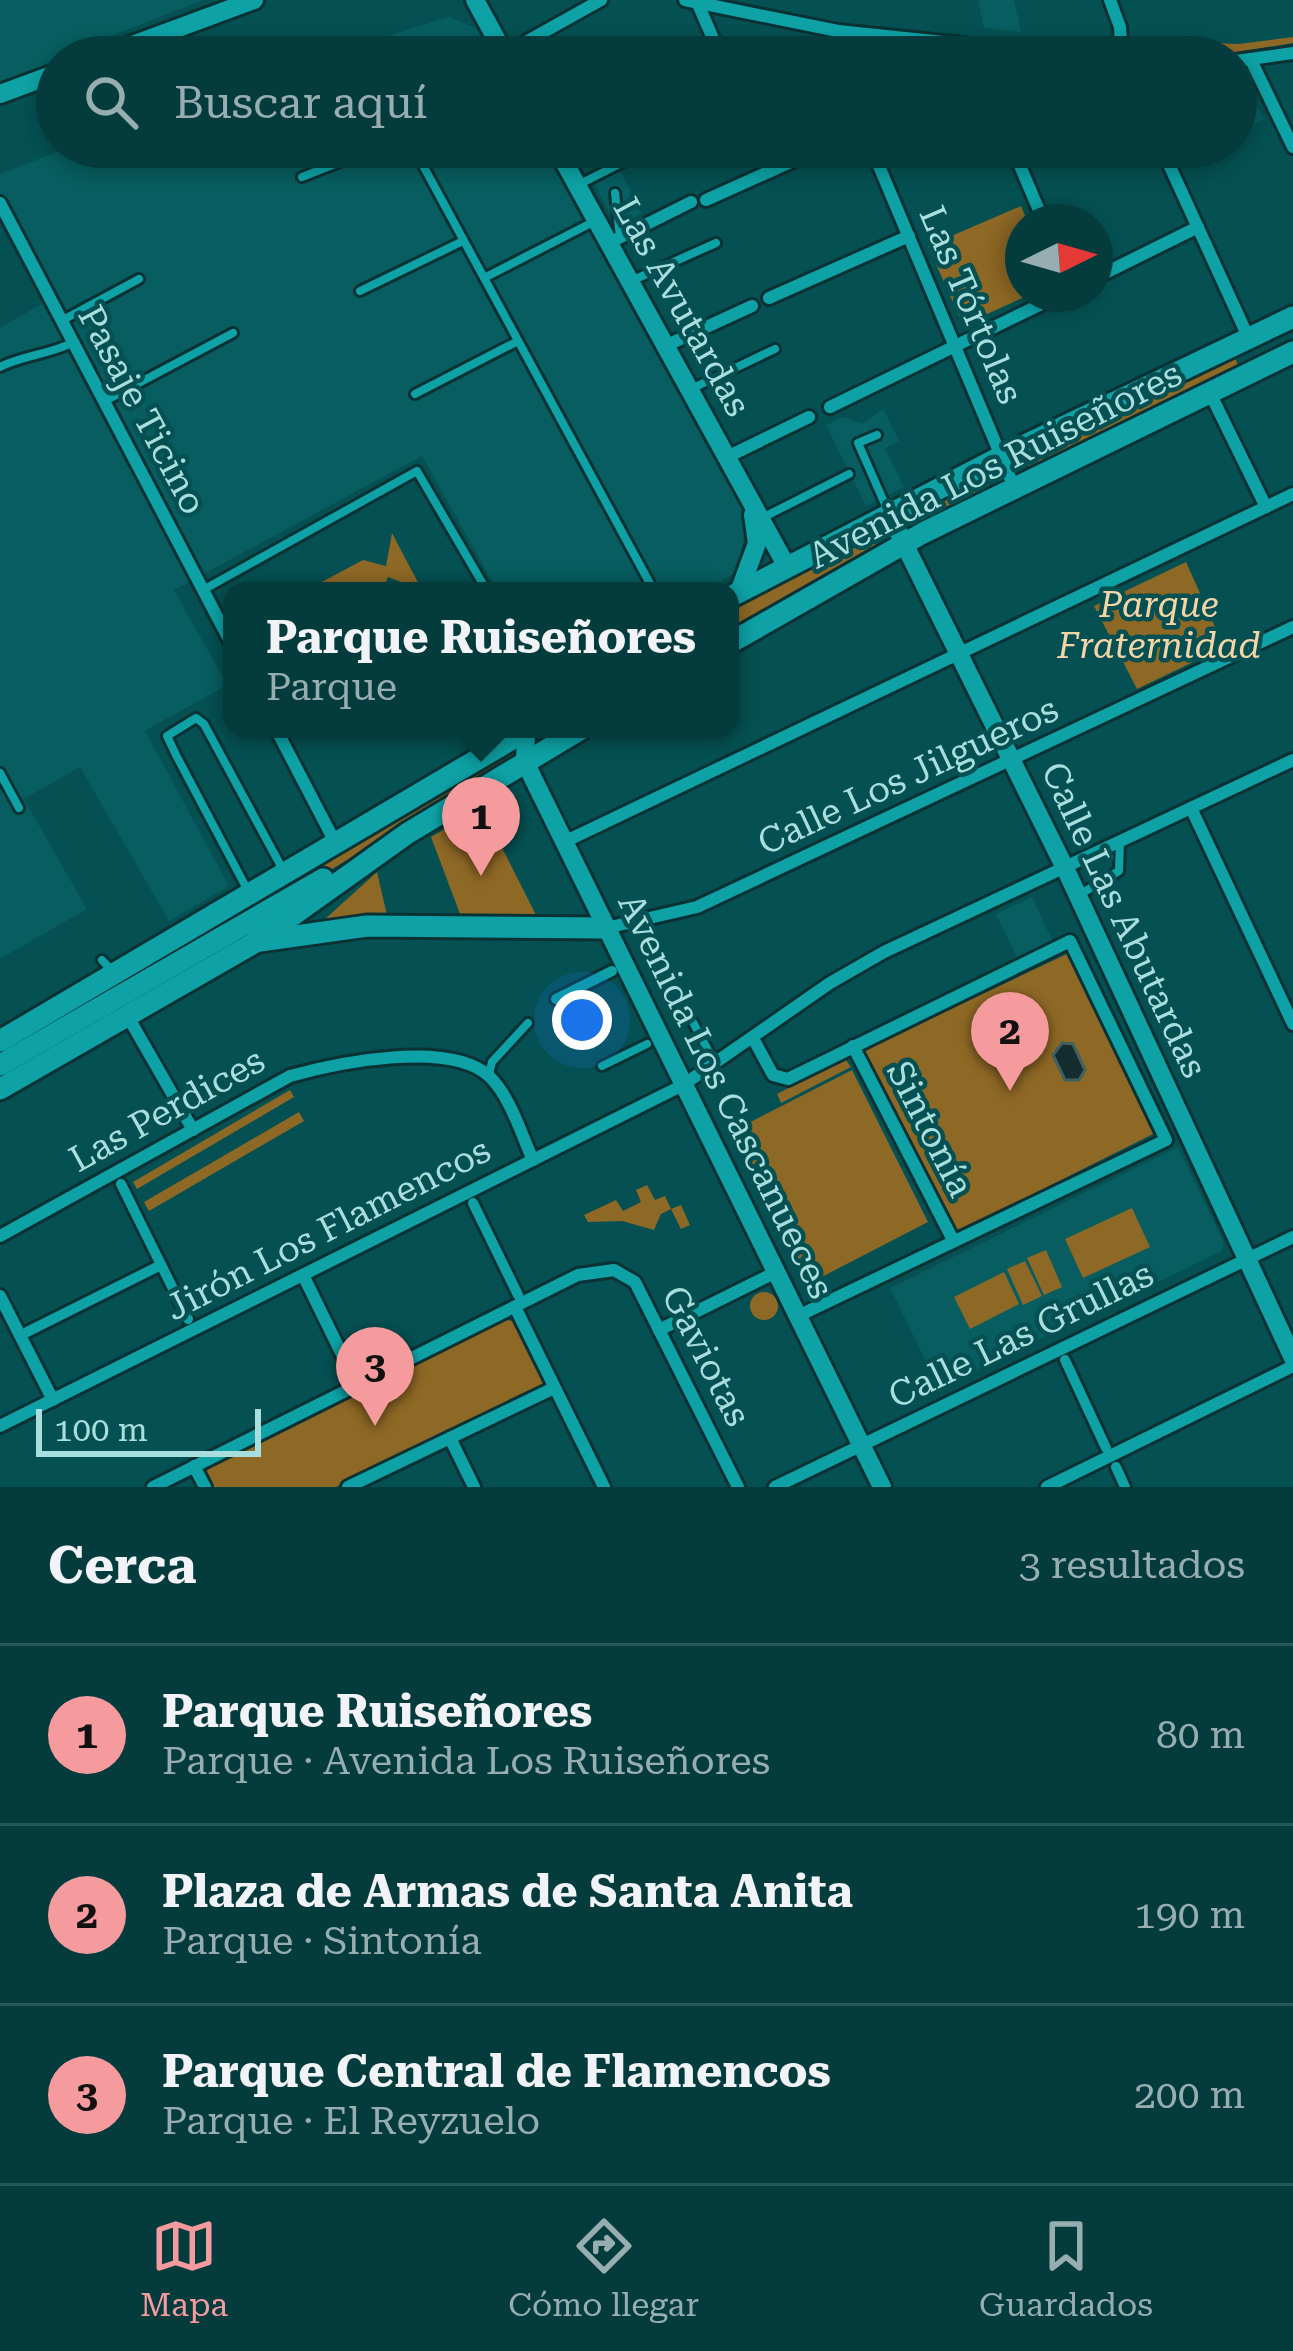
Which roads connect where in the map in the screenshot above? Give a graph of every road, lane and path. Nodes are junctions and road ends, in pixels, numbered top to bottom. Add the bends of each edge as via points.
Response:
1 (254, 0) edge
2 (475, 0) edge
3 (601, 0) edge
4 (1110, 0) edge
5 (692, 2) edge
6 (838, 32) junction
7 (157, 36) edge
8 (495, 36) edge
9 (538, 36) edge
10 (711, 36) edge
11 (838, 36) edge
12 (866, 36) edge
13 (1121, 36) edge
14 (1293, 52) edge
15 (1257, 59) edge
16 (1257, 72) edge
17 (36, 81) edge
18 (0, 94) edge
19 (1293, 147) edge
20 (325, 168) edge
21 (424, 168) edge
22 (567, 168) edge
23 (612, 168) edge
24 (770, 168) edge
25 (778, 168) edge
26 (881, 168) edge
27 (1021, 168) edge
28 (1171, 168) edge
29 (771, 171) junction
30 (302, 177) dead end
31 (577, 186) junction
32 (615, 193) dead end
33 (0, 203) edge
34 (1036, 204) edge
35 (596, 220) junction
36 (1198, 227) junction
37 (909, 236) junction
38 (464, 241) junction
39 (614, 241) junction
40 (716, 243) dead end
41 (1113, 269) edge
42 (484, 278) junction
43 (140, 279) dead end
44 (630, 281) junction
45 (360, 291) dead end
46 (769, 298) dead end
47 (752, 306) dead end
48 (1025, 312) edge
49 (1293, 317) edge
50 (61, 321) junction
51 (233, 333) dead end
52 (518, 341) junction
53 (1250, 341) junction
54 (72, 343) junction
55 (956, 345) junction
56 (665, 346) junction
57 (776, 349) dead end
58 (1293, 352) edge
59 (0, 368) edge
60 (689, 389) junction
61 (1210, 393) junction
62 (415, 394) dead end
63 (103, 402) junction
64 (830, 407) dead end
65 (809, 417) dead end
66 (877, 435) dead end
67 (1002, 456) junction
68 (727, 458) junction
69 (849, 474) dead end
70 (1015, 487) junction
71 (1293, 494) edge
72 (750, 499) junction
73 (1267, 506) junction
74 (889, 513) junction
75 (760, 518) junction
76 (904, 543) junction
77 (786, 565) junction
78 (483, 582) edge
79 (649, 582) edge
80 (739, 584) edge
81 (203, 590) junction
82 (739, 592) edge
83 (1293, 627) edge
84 (223, 628) edge
85 (739, 638) edge
86 (960, 655) junction
87 (281, 738) edge
88 (514, 738) edge
89 (526, 738) edge
90 (566, 738) edge
91 (1293, 760) edge
92 (525, 762) junction
93 (1012, 762) junction
94 (0, 773) edge
95 (20, 808) dead end
96 (1191, 808) junction
97 (408, 833) junction
98 (564, 842) junction
99 (1120, 842) junction
100 (336, 844) junction
101 (1065, 868) junction
102 (286, 874) junction
103 (251, 895) junction
104 (1078, 896) junction
105 (606, 928) junction
106 (254, 943) junction
107 (178, 962) junction
108 (612, 971) dead end
109 (556, 999) dead end
110 (681, 1000) dead end
111 (127, 1015) junction
112 (528, 1023) dead end
113 (1293, 1024) edge
114 (754, 1040) junction
115 (0, 1041) edge
116 (647, 1044) dead end
117 (853, 1046) junction
118 (0, 1065) edge
119 (602, 1066) dead end
120 (717, 1066) junction
121 (488, 1076) junction
122 (683, 1085) junction
123 (0, 1088) edge
124 (194, 1130) junction
125 (532, 1160) junction
126 (121, 1184) dead end
127 (472, 1203) dead end
128 (0, 1236) edge
129 (1293, 1237) edge
130 (953, 1240) junction
131 (1246, 1259) junction
132 (161, 1265) junction
133 (776, 1271) junction
134 (303, 1275) junction
135 (0, 1296) edge
136 (516, 1301) junction
137 (798, 1316) junction
138 (188, 1319) dead end
139 (659, 1330) junction
140 (27, 1332) dead end
141 (1064, 1360) dead end
142 (1293, 1362) edge
143 (357, 1385) junction
144 (554, 1388) junction
145 (53, 1400) junction
146 (0, 1426) edge
147 (450, 1438) junction
148 (861, 1444) junction
149 (1106, 1448) dead end
150 (194, 1466) junction
151 (1115, 1467) dead end
152 (153, 1487) edge
153 (205, 1487) edge
154 (348, 1487) edge
155 (475, 1487) edge
156 (604, 1487) edge
157 (738, 1487) edge
158 (775, 1487) edge
159 (882, 1487) edge
160 (1047, 1487) edge
161 (1126, 1487) edge

1 - 7 street
2 - 8 street
3 - 9 street
4 - 13 street
5 - 6 street
5 - 10 street
6 - 11 street
6 - 12 street
14 - 15 street
16 - 19 street
17 - 18 street
20 - 30 lane
21 - 38 lane
22 - 31 street, Las Avutardas
23 - 31 lane
24 - 29 street
25 - 29 street
26 - 37 street, Las Tórtolas
27 - 34 street
28 - 36 street
29 - 39 street
31 - 35 street, Las Avutardas
32 - 39 lane
33 - 50 street, Pasaje Ticino
35 - 39 street, Las Avutardas
35 - 42 lane
36 - 41 street
36 - 53 street
37 - 46 street
37 - 55 street, Las Tórtolas
38 - 42 lane
38 - 45 lane
39 - 44 street, Las Avutardas
40 - 44 lane
42 - 52 lane
43 - 50 lane
44 - 56 street, Las Avutardas
47 - 56 street
48 - 55 street
49 - 53 main road, Avenida Los Ruiseñores
50 - 54 street, Pasaje Ticino
51 - 63 lane
52 - 62 lane
52 - 79 lane
53 - 67 main road, Avenida Los Ruiseñores
54 - 59 lane
54 - 63 street, Pasaje Ticino
55 - 64 street
55 - 67 street, Las Tórtolas
56 - 60 street, Las Avutardas
57 - 60 lane
58 - 61 main road, Avenida Los Ruiseñores
60 - 68 street, Las Avutardas
61 - 70 main road, Avenida Los Ruiseñores
61 - 73 street
63 - 81 street, Pasaje Ticino
65 - 68 street
66 - 74 lane via 858,443
67 - 70 street, Las Tórtolas
67 - 74 main road, Avenida Los Ruiseñores
68 - 72 street, Las Avutardas
69 - 75 lane
70 - 76 main road, Avenida Los Ruiseñores
71 - 73 street
72 - 75 street, Las Avutardas
72 - 80 street, Las Avutardas via 757,543
73 - 86 street
74 - 76 street, Calle Las Abutardas
74 - 77 main road, Avenida Los Ruiseñores
75 - 77 street, Las Avutardas
76 - 85 main road, Avenida Los Ruiseñores
76 - 86 street, Calle Las Abutardas
77 - 82 main road, Avenida Los Ruiseñores
78 - 81 lane via 417,471
81 - 84 street, Pasaje Ticino
83 - 93 street, Calle Los Jilgueros
86 - 93 street, Calle Las Abutardas
86 - 98 street
87 - 100 street
88 - 100 main road
89 - 92 street, Avenida Los Cascanueces
90 - 92 main road
91 - 96 street, Jirón Los Flamencos
92 - 97 main road
92 - 98 street, Avenida Los Cascanueces
93 - 101 street, Calle Las Abutardas
93 - 105 street, Calle Los Jilgueros via 697,908
94 - 95 lane
96 - 99 street, Jirón Los Flamencos
96 - 113 street
97 - 106 main road
97 - 107 main road
98 - 105 street, Avenida Los Cascanueces
99 - 101 street, Jirón Los Flamencos
99 - 104 lane via 1120,868
100 - 102 main road
101 - 104 street, Calle Las Abutardas
101 - 114 street, Jirón Los Flamencos via 884,952
102 - 103 main road
102 - 103 lane via 204,724 196,718 171,731 176,755
102 - 107 main road
103 - 115 main road via 108,967
104 - 131 street, Calle Las Abutardas
105 - 106 main road via 368,926
105 - 122 street, Avenida Los Cascanueces
106 - 111 main road
107 - 118 main road
108 - 109 street
110 - 120 lane
111 - 123 main road
111 - 124 street
112 - 121 lane
114 - 117 street via 779,1079
114 - 120 street, Jirón Los Flamencos
116 - 119 lane
117 - 130 street, Sintonía
117 - 130 street via 1070,940 1166,1140
120 - 122 street, Jirón Los Flamencos
121 - 124 street, Las Perdices via 436,1058 335,1065 290,1076
121 - 125 street
122 - 125 street, Jirón Los Flamencos
122 - 133 street, Avenida Los Cascanueces
124 - 128 street, Las Perdices
125 - 134 street, Jirón Los Flamencos
126 - 132 street
127 - 136 street
129 - 131 street, Calle Las Grullas
130 - 137 street
131 - 142 street, Calle Las Abutardas
131 - 148 street, Calle Las Grullas
132 - 138 street
132 - 140 street
133 - 137 street, Avenida Los Cascanueces
133 - 139 street
134 - 143 street
134 - 145 street, Jirón Los Flamencos
135 - 145 street
136 - 139 street, Gaviotas via 606,1270 632,1277
136 - 143 street
136 - 144 street
137 - 148 street, Avenida Los Cascanueces
139 - 157 street, Gaviotas
141 - 149 street
142 - 160 street
143 - 150 street
144 - 147 street
144 - 156 street
145 - 146 street, Jirón Los Flamencos
147 - 154 street
147 - 155 street
148 - 158 street, Calle Las Grullas
148 - 159 street, Avenida Los Cascanueces
150 - 152 street
150 - 153 street
151 - 161 street

